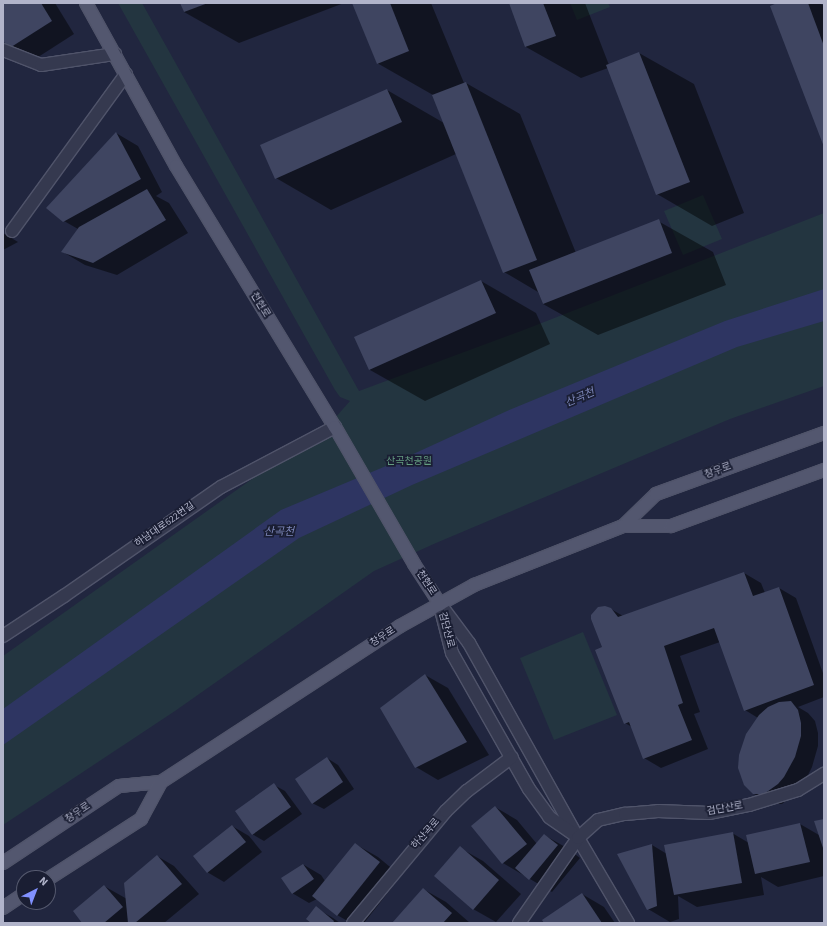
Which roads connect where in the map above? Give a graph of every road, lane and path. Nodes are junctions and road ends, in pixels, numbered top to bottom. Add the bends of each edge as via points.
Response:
1 (86, 3) edge
2 (3, 50) edge
3 (115, 54) junction
4 (126, 74) junction
5 (12, 231) dead end
6 (335, 428) junction
7 (824, 433) edge
8 (824, 470) edge
9 (623, 526) junction
10 (440, 604) junction
11 (3, 636) edge
12 (512, 757) junction
13 (824, 774) edge
14 (161, 782) junction
15 (578, 838) junction
16 (3, 863) edge
17 (56, 874) edge
18 (16, 899) edge
19 (3, 908) edge
20 (353, 923) edge
21 (519, 923) edge
22 (628, 923) edge

1 - 3 main road, 천현로
2 - 3 street via 41,64
3 - 4 main road, 천현로
4 - 5 street
4 - 6 main road, 천현로 via 176,166
6 - 10 main road, 천현로
6 - 11 street, 하남대로622번길 via 221,486
7 - 9 main road, 창우로 via 656,494
8 - 9 main road, 창우로 via 671,526
9 - 10 main road, 창우로 via 474,585
10 - 12 street, 검단산로 via 452,653
10 - 14 main road, 창우로 via 400,626
10 - 15 street, 검단산로 via 469,643
12 - 15 street, 검단산로 via 529,789 549,816
12 - 20 street, 하산곡로 via 467,791 446,811
13 - 15 street, 검단산로 via 798,790 749,805 709,813 658,811 598,820
14 - 16 main road, 창우로 via 119,786
14 - 17 main road, 창우로 via 141,819
15 - 21 street, 검단산로
15 - 22 street
18 - 19 main road

